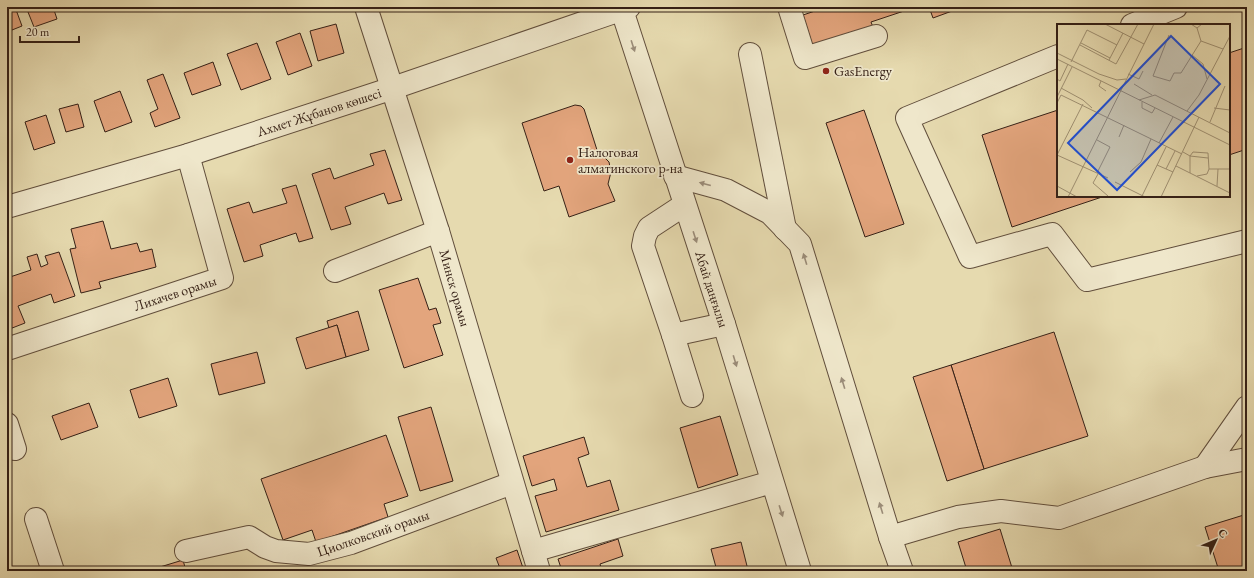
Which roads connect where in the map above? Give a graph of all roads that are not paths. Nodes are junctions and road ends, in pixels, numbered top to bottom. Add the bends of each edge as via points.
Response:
1 (366, 7) edge
2 (789, 7) edge
3 (1176, 7) edge
4 (624, 8) edge
5 (1134, 24) edge
6 (876, 36) dead end
7 (750, 54) dead end
8 (1057, 56) edge
9 (393, 88) junction
10 (188, 156) junction
11 (675, 176) junction
12 (684, 205) junction
13 (7, 208) edge
14 (785, 229) junction
15 (438, 232) junction
16 (1247, 242) edge
17 (336, 271) dead end
18 (724, 324) junction
19 (673, 335) junction
20 (7, 349) edge
21 (692, 396) dead end
22 (1247, 407) edge
23 (7, 424) edge
24 (15, 449) dead end
25 (1247, 459) edge
26 (1205, 467) junction
27 (772, 482) junction
28 (512, 483) junction
29 (36, 519) dead end
30 (890, 537) junction
31 (186, 551) dead end
32 (536, 561) edge
33 (53, 571) edge
34 (800, 571) edge
35 (902, 571) edge

1 - 9 street, Минск орамы
2 - 6 street via 805,58
3 - 5 street
4 - 9 street, Ахмет Жұбанов көшесі
4 -> 11 street, Абай даңғылы
7 - 14 street
8 - 16 street via 907,118 970,257 1052,234 1087,280
9 - 10 street, Ахмет Жұбанов көшесі
9 - 15 street, Минск орамы
10 - 13 street, Ахмет Жұбанов көшесі
10 - 20 street, Лихачев орамы via 222,278
11 - 12 street, Абай даңғылы
14 -> 11 street via 770,213 726,190
12 -> 18 street, Абай даңғылы
12 - 19 street via 649,228 643,246
30 -> 14 street via 800,244
15 - 17 street
15 - 28 street, Минск орамы
18 - 19 street
18 -> 27 street, Абай даңғылы
19 - 21 street
22 - 26 street
23 - 24 street
25 - 26 street
26 - 30 street via 1058,518 1001,511 958,517
27 - 32 street
27 -> 34 street, Абай даңғылы
28 - 31 street, Циолковский орамы via 351,543 309,554 276,551 249,537
28 - 32 street, Минск орамы
29 - 33 street
30 - 35 street

